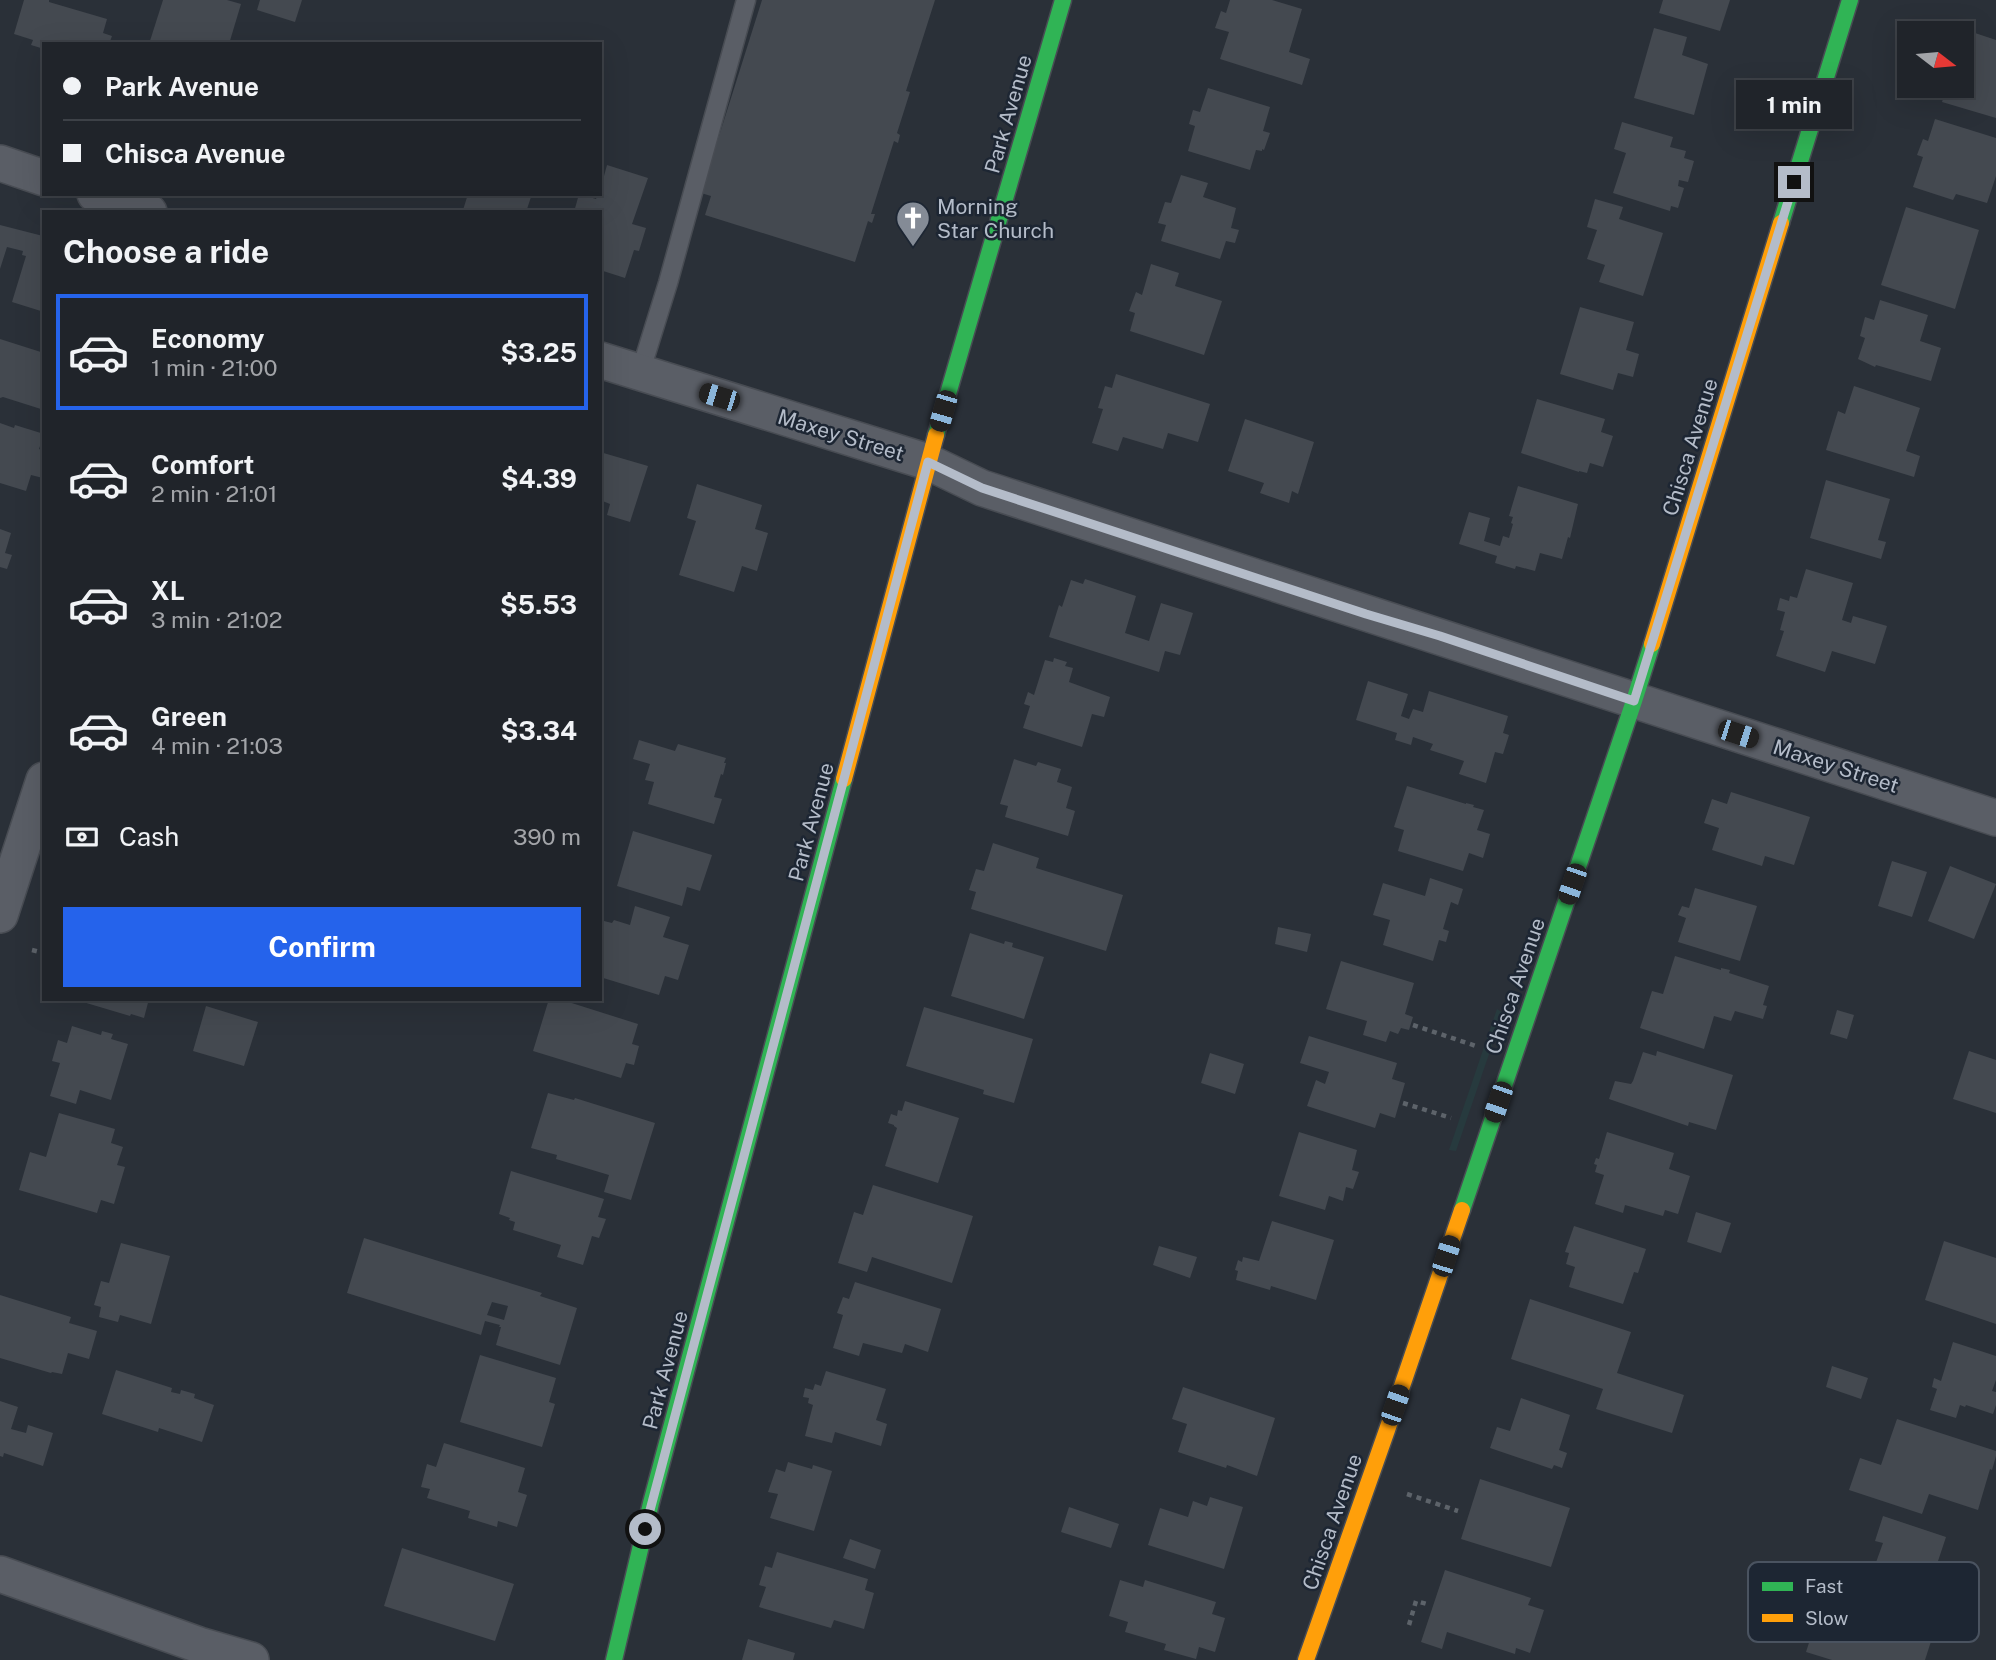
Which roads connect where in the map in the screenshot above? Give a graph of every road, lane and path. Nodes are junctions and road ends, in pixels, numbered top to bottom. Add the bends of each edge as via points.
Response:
1 (746, 0) edge
2 (1063, 0) edge
3 (1850, 0) edge
4 (0, 163) edge
5 (42, 177) edge
6 (101, 196) edge
7 (143, 210) edge
8 (602, 361) edge
9 (640, 373) junction
10 (928, 462) junction
11 (1634, 701) junction
12 (42, 786) edge
13 (1996, 818) edge
14 (0, 915) edge
15 (32, 950) dead end
16 (42, 952) edge
17 (1413, 1025) dead end
18 (1480, 1047) dead end
19 (1403, 1103) dead end
20 (1455, 1119) dead end
21 (1407, 1493) dead end
22 (1458, 1511) dead end
23 (0, 1574) edge
24 (1427, 1604) dead end
25 (1409, 1625) dead end
26 (196, 1652) edge
27 (251, 1660) edge
28 (614, 1660) edge
29 (1306, 1660) edge

1 - 9 lane
2 - 10 street, Park Avenue
3 - 11 street, Chisca Avenue
4 - 5 street
6 - 7 street
8 - 9 street, Maxey Street
9 - 10 street, Maxey Street
10 - 11 street, Maxey Street via 982,488
10 - 28 street, Park Avenue via 655,1489
11 - 13 street, Maxey Street
11 - 29 street, Chisca Avenue
12 - 14 street
15 - 16 path
17 - 18 path
19 - 20 path
21 - 22 path
23 - 26 street
24 - 25 path via 1416,1601
26 - 27 street

